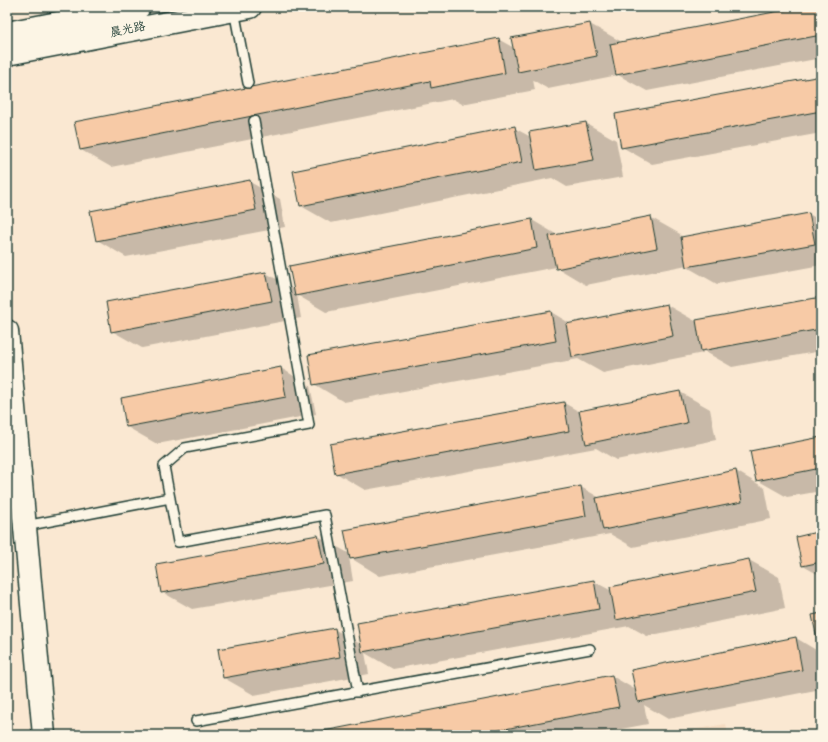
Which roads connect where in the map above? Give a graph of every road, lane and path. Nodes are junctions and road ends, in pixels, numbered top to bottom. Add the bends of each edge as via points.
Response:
1 (139, 7) edge
2 (242, 9) edge
3 (7, 33) edge
4 (7, 54) edge
5 (248, 83) dead end
6 (254, 122) dead end
7 (7, 331) edge
8 (170, 498) junction
9 (25, 526) junction
10 (590, 649) dead end
11 (358, 692) junction
12 (196, 721) dead end
13 (44, 735) edge

1 - 3 street, 晨光路
2 - 4 street, 晨光路
2 - 5 lane
6 - 8 lane via 309,426 185,448 164,466
7 - 9 street
8 - 9 lane
8 - 11 lane via 178,542 326,515
9 - 13 street
10 - 11 lane
11 - 12 lane

